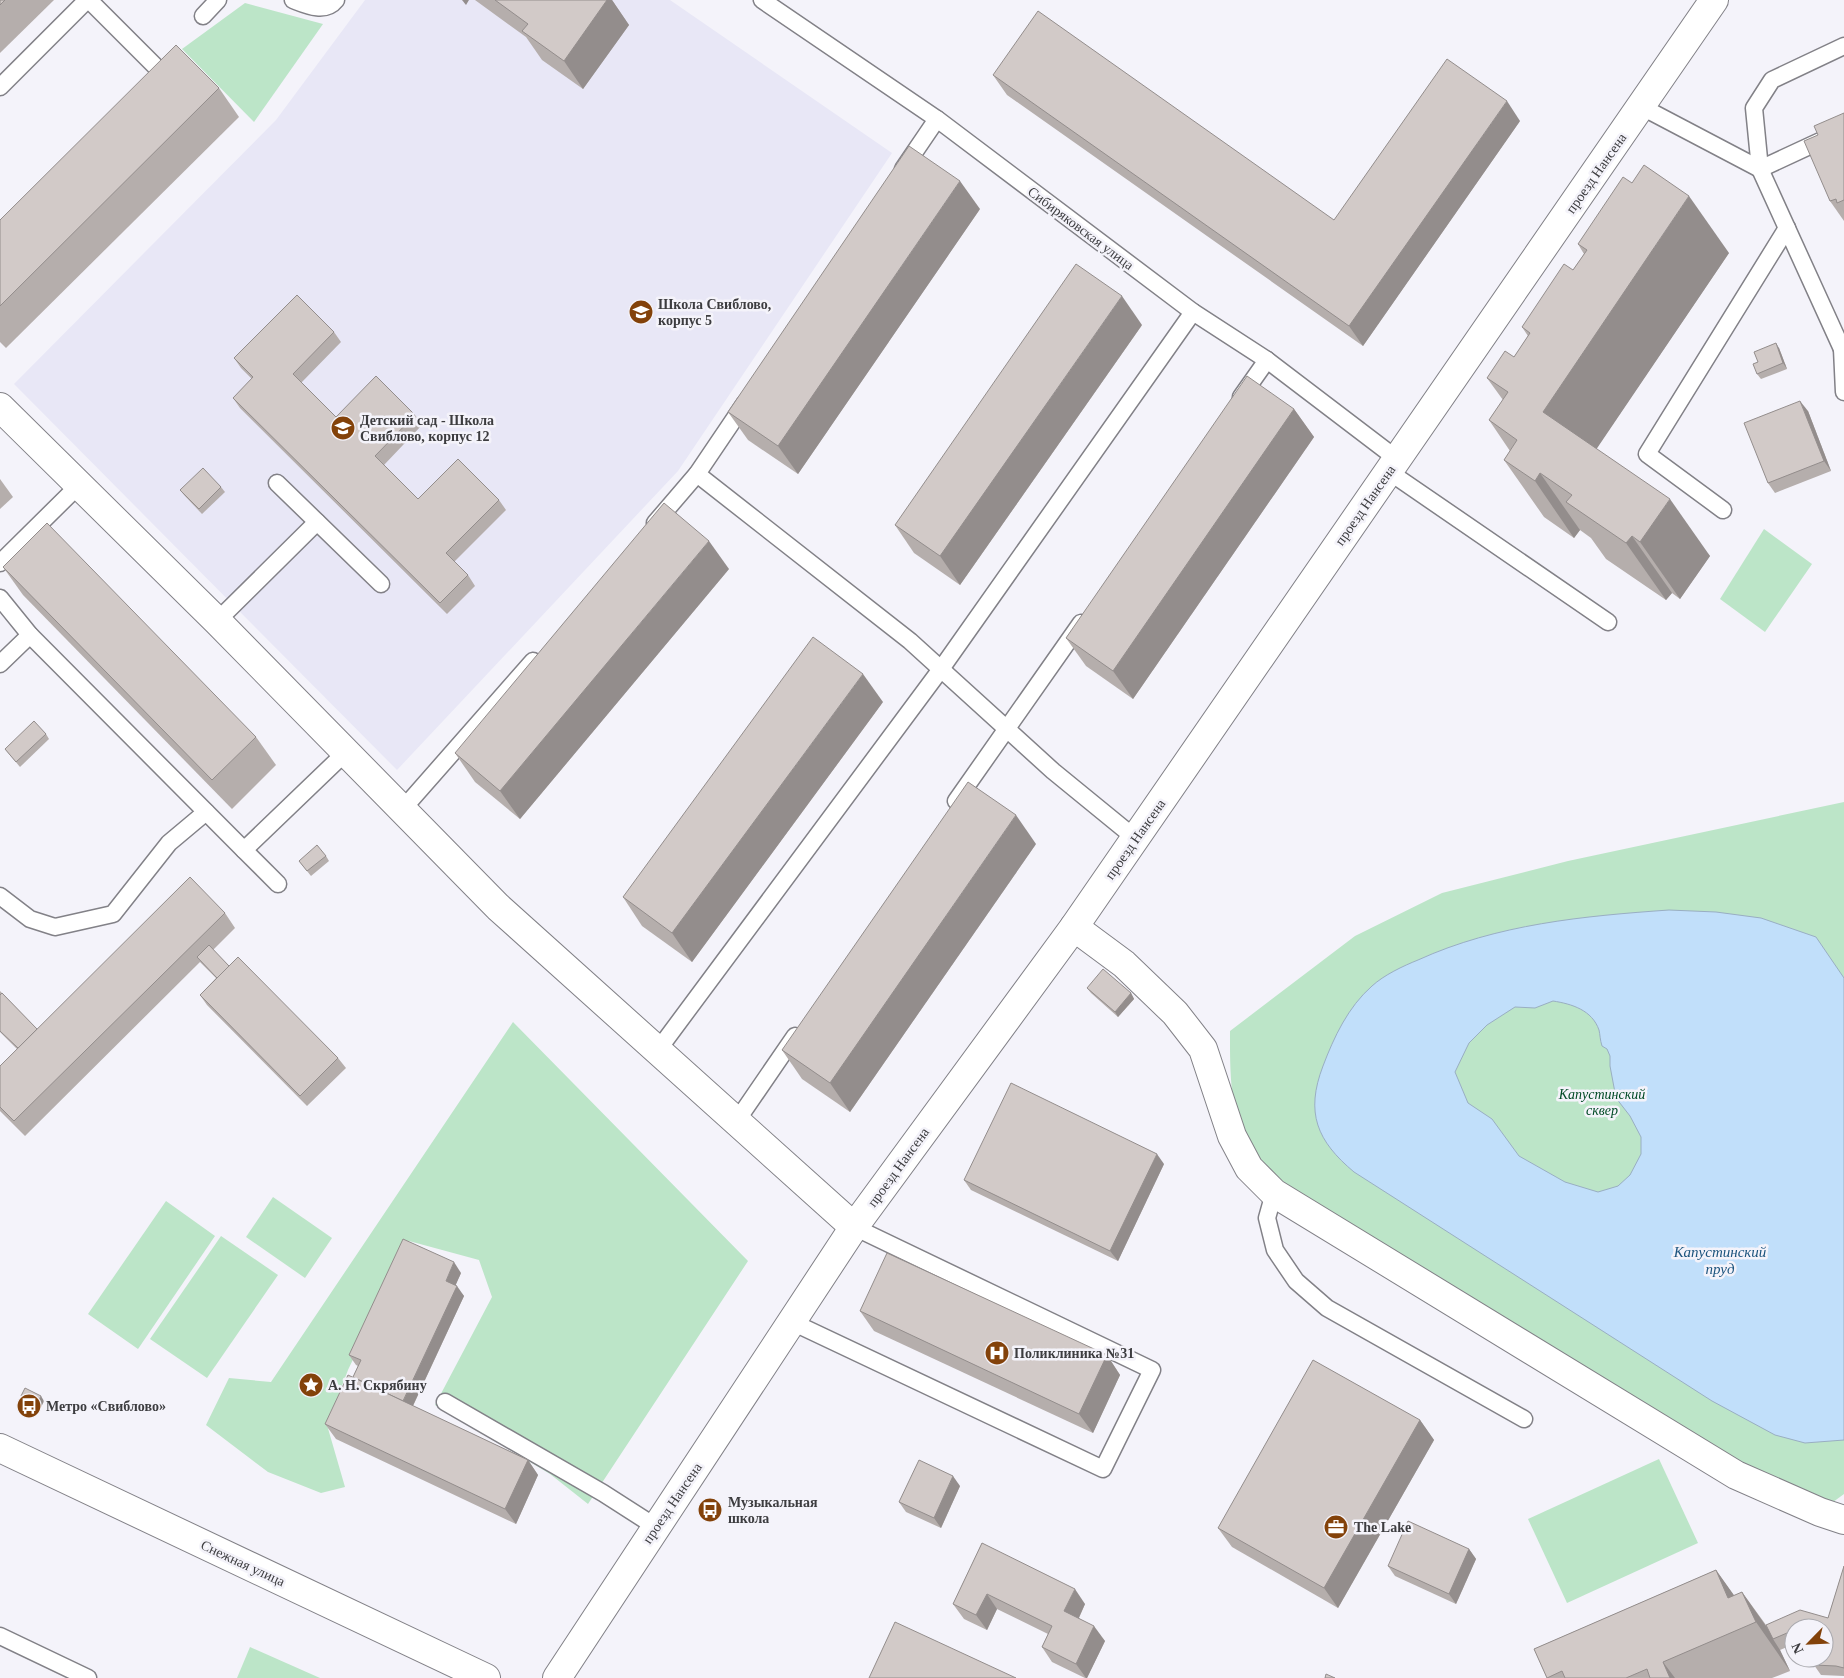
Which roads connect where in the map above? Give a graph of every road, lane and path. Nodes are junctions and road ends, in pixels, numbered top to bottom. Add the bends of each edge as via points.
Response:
1 (88, 0) edge
2 (218, 0) edge
3 (292, 0) edge
4 (336, 0) edge
5 (762, 0) edge
6 (1714, 0) edge
7 (203, 16) dead end
8 (1844, 46) edge
9 (0, 87) edge
10 (152, 90) edge
11 (1642, 107) junction
12 (937, 119) junction
13 (1844, 130) edge
14 (1760, 169) junction
15 (892, 185) edge
16 (1787, 228) junction
17 (1193, 312) junction
18 (1843, 348) edge
19 (1267, 360) junction
20 (753, 392) edge
21 (1844, 392) edge
22 (0, 407) edge
23 (1233, 408) edge
24 (1393, 465) junction
25 (697, 474) junction
26 (277, 483) dead end
27 (78, 486) junction
28 (1723, 510) dead end
29 (317, 522) junction
30 (645, 534) edge
31 (0, 562) edge
32 (381, 584) dead end
33 (0, 598) edge
34 (1092, 608) edge
35 (217, 622) junction
36 (1608, 622) dead end
37 (30, 635) junction
38 (546, 646) edge
39 (0, 664) edge
40 (941, 669) junction
41 (1006, 728) junction
42 (345, 753) junction
43 (402, 810) junction
44 (950, 811) edge
45 (206, 812) junction
46 (1136, 838) junction
47 (244, 850) junction
48 (278, 884) dead end
49 (0, 896) edge
50 (1074, 927) junction
51 (803, 1025) edge
52 (658, 1050) junction
53 (736, 1122) junction
54 (1274, 1193) junction
55 (854, 1228) junction
56 (792, 1322) junction
57 (445, 1402) dead end
58 (1524, 1419) dead end
59 (0, 1448) edge
60 (1844, 1520) edge
61 (656, 1527) junction
62 (0, 1636) edge
63 (471, 1675) edge
64 (88, 1678) edge
65 (557, 1678) edge

1 - 9 lane
1 - 10 lane via 165,76
2 - 7 lane
3 - 4 lane via 317,8 333,4
5 - 12 lane, Сибиряковская улица
6 - 11 street, проезд Нансена
8 - 14 lane via 1772,80 1754,108
11 - 14 lane
11 - 24 street, проезд Нансена
12 - 15 lane
12 - 17 lane, Сибиряковская улица
13 - 14 lane
14 - 16 lane
16 - 18 lane
16 - 28 lane via 1647,454
17 - 19 lane, Сибиряковская улица
17 - 40 lane
18 - 21 lane
19 - 23 lane
19 - 24 lane, Сибиряковская улица
20 - 25 lane
22 - 27 street
24 - 36 lane, Сибиряковская улица
24 - 46 street, проезд Нансена
25 - 30 lane
25 - 40 lane via 910,641
26 - 29 lane
27 - 31 lane
27 - 35 street
29 - 32 lane
29 - 35 lane
33 - 37 lane
34 - 41 lane
35 - 42 street
37 - 39 lane
37 - 45 lane
38 - 43 lane
40 - 41 lane
40 - 52 lane
41 - 44 lane
41 - 46 lane
42 - 43 street
42 - 47 lane
43 - 52 street via 498,907
45 - 47 lane
45 - 49 lane via 169,843 113,914 55,927 30,919
46 - 50 street, проезд Нансена
47 - 48 lane
50 - 54 street via 1130,970 1175,1013 1202,1049 1232,1136 1249,1168
50 - 55 street, проезд Нансена
51 - 53 lane
52 - 53 street
53 - 55 street
54 - 58 lane via 1267,1218 1275,1250 1296,1282 1327,1308
54 - 60 street via 1736,1475
55 - 56 street, проезд Нансена
55 - 56 lane via 1152,1370 1103,1469
56 - 61 street, проезд Нансена
57 - 61 lane
59 - 63 street, Снежная улица
61 - 65 street, проезд Нансена
62 - 64 lane

